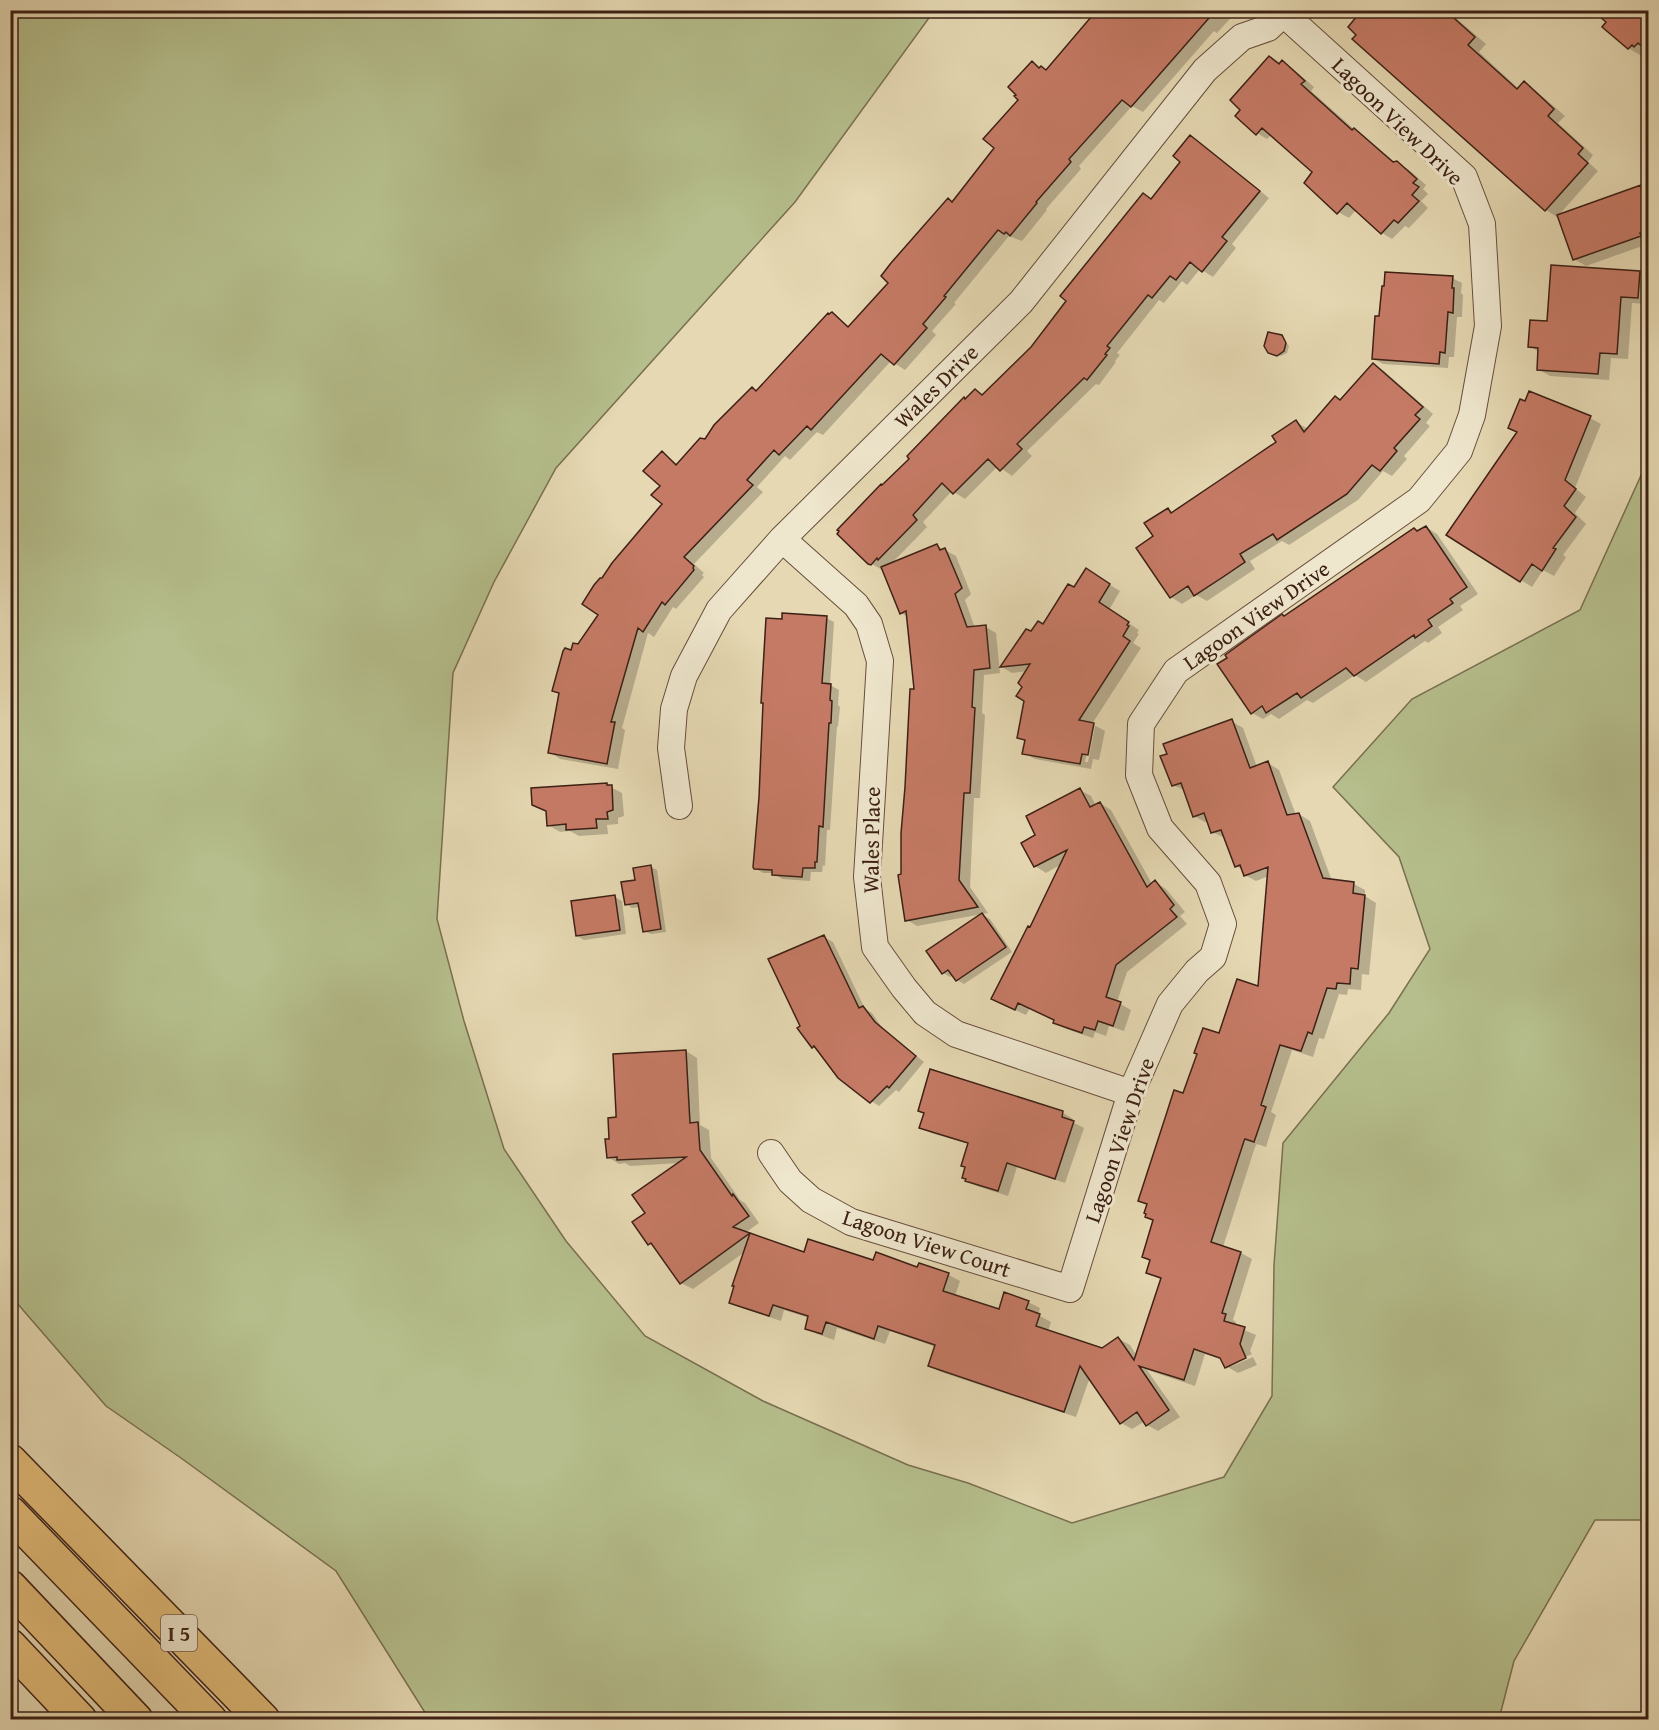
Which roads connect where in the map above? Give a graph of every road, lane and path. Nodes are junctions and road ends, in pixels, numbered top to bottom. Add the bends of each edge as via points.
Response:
1 (1286, 12) edge
2 (782, 539) junction
3 (679, 806) dead end
4 (1131, 1093) junction
5 (771, 1153) dead end
6 (1070, 1289) joint
7 (10, 1461) edge
8 (10, 1513) edge
9 (10, 1587) edge
10 (10, 1646) edge
11 (80, 1719) edge
12 (136, 1719) edge
13 (210, 1719) edge
14 (263, 1719) edge

1 - 2 street, Wales Drive via 1268,28 1242,37 1205,70 1021,302
1 - 4 street, Lagoon View Drive via 1464,177 1482,224 1488,326 1472,416 1459,451 1419,500 1176,671 1141,724 1139,775 1160,828 1208,883 1224,924 1213,957 1170,1004
2 - 3 street, Wales Drive via 719,610 684,676 674,709 671,748
2 - 4 street, Wales Place via 856,605 869,624 880,662 867,877 874,947 925,1013 956,1034
4 - 6 street, Lagoon View Drive
5 - 6 street, Lagoon View Court via 790,1181 811,1200 851,1222
7 - 14 highway, I 5
8 - 13 highway
9 - 12 highway
10 - 11 highway

